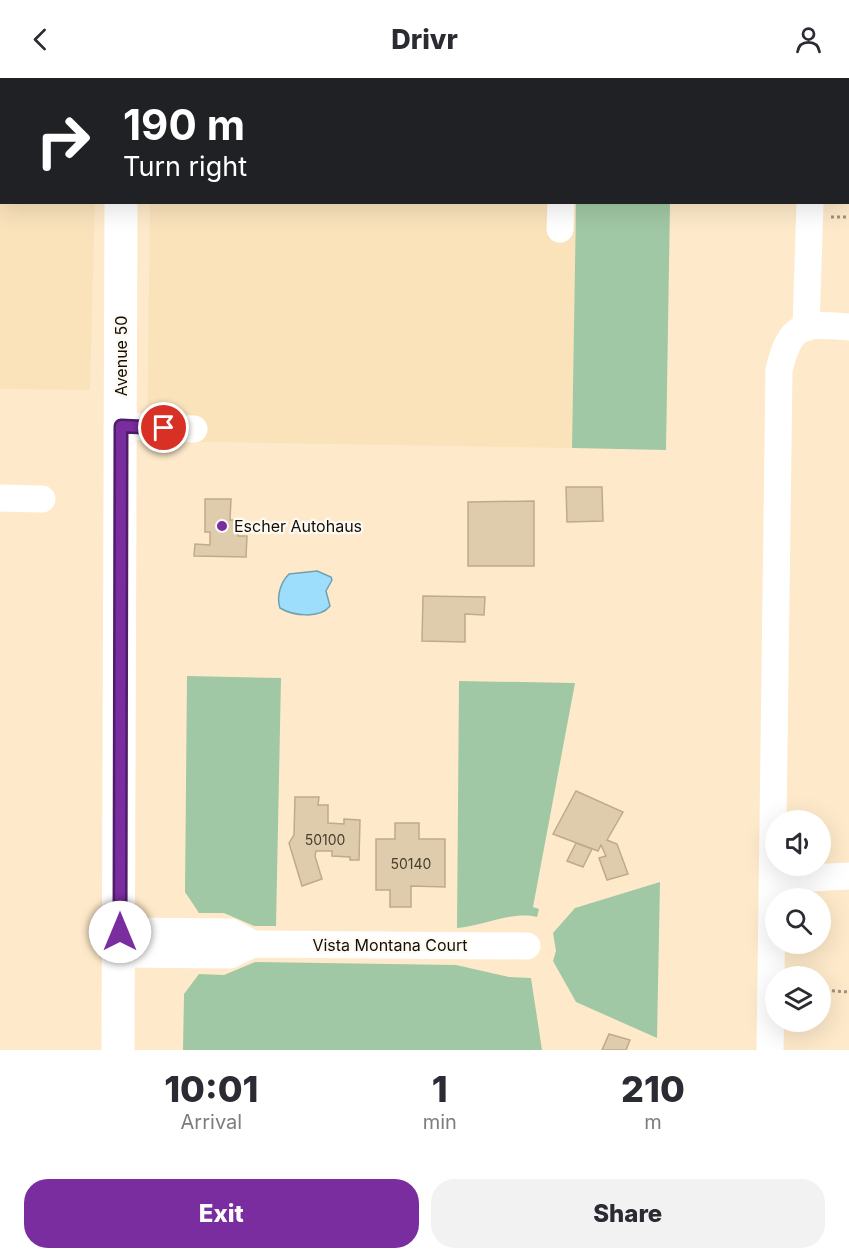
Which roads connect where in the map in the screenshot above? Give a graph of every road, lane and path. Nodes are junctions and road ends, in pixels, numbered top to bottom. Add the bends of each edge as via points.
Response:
1 (122, 204) edge
2 (561, 204) edge
3 (849, 217) edge
4 (815, 218) edge
5 (560, 229) dead end
6 (849, 327) edge
7 (807, 328) junction
8 (121, 426) junction
9 (194, 429) dead end
10 (0, 498) edge
11 (42, 499) dead end
12 (849, 876) edge
13 (774, 880) junction
14 (119, 943) junction
15 (527, 946) dead end
16 (831, 991) edge
17 (849, 992) edge
18 (118, 1050) edge
19 (770, 1050) edge

1 - 8 main road, Avenue 50
2 - 5 street
3 - 4 path
4 - 7 street
6 - 7 street
7 - 13 street via 795,332 785,344 779,370
8 - 9 street
8 - 14 main road, Avenue 50
10 - 11 street
12 - 13 street
13 - 19 street
14 - 15 street, Vista Montana Court via 207,943 230,955 253,944
14 - 18 main road, Avenue 50
16 - 17 path

